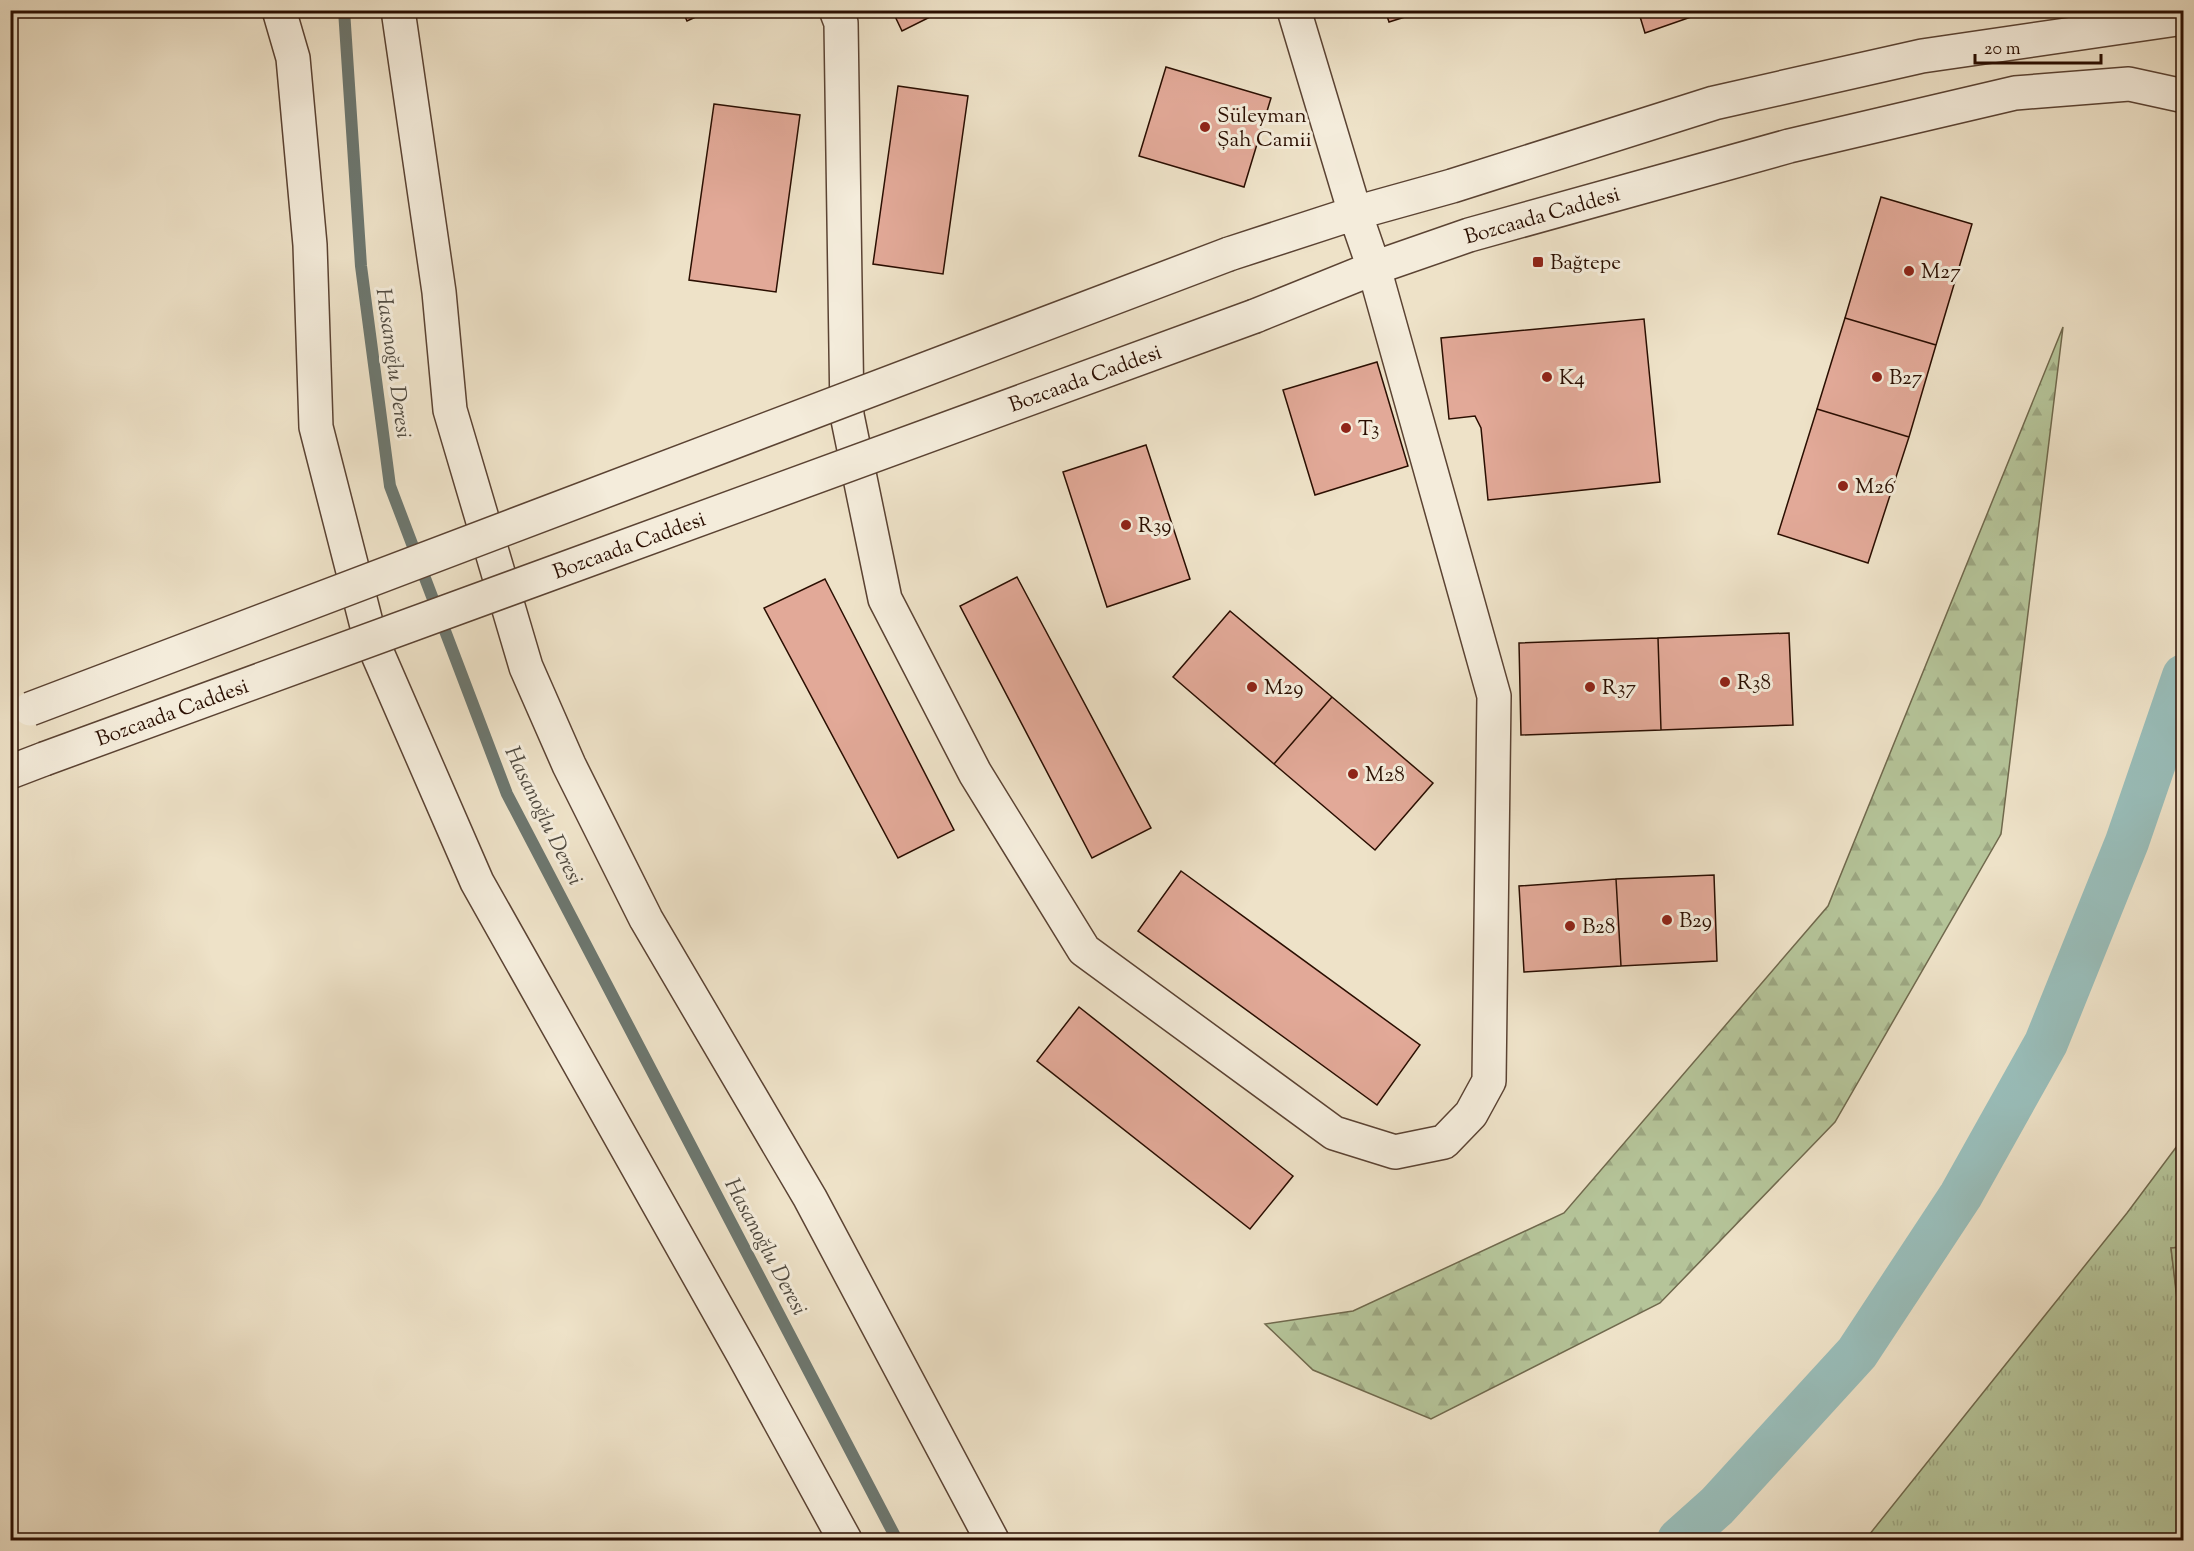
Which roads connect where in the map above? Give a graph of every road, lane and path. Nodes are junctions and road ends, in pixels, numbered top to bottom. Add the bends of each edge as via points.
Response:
1 (279, 10) edge
2 (398, 10) edge
3 (836, 10) edge
4 (1294, 10) edge
5 (2184, 18) edge
6 (2114, 19) edge
7 (2184, 96) edge
8 (1355, 213) junction
9 (1374, 268) junction
10 (20, 712) edge
11 (10, 772) edge
12 (845, 1540) edge
13 (992, 1540) edge

1 - 12 street via 293,58 309,234 316,427 369,634 477,882
2 - 13 street via 439,292 450,410 526,667 568,765 646,919 810,1198
3 - 9 street via 841,23 847,415 885,599 975,773 1084,950 1334,1133 1395,1152 1444,1142 1471,1114 1489,1081 1494,696
4 - 8 street
5 - 6 street
6 - 8 street via 1922,56 1714,103
7 - 9 street, Bozcaada Caddesi via 2129,84 2015,93 1789,146 1469,235
8 - 9 street
8 - 10 street, bridge via 1229,254
9 - 11 street, Bozcaada Caddesi, bridge via 1255,316

